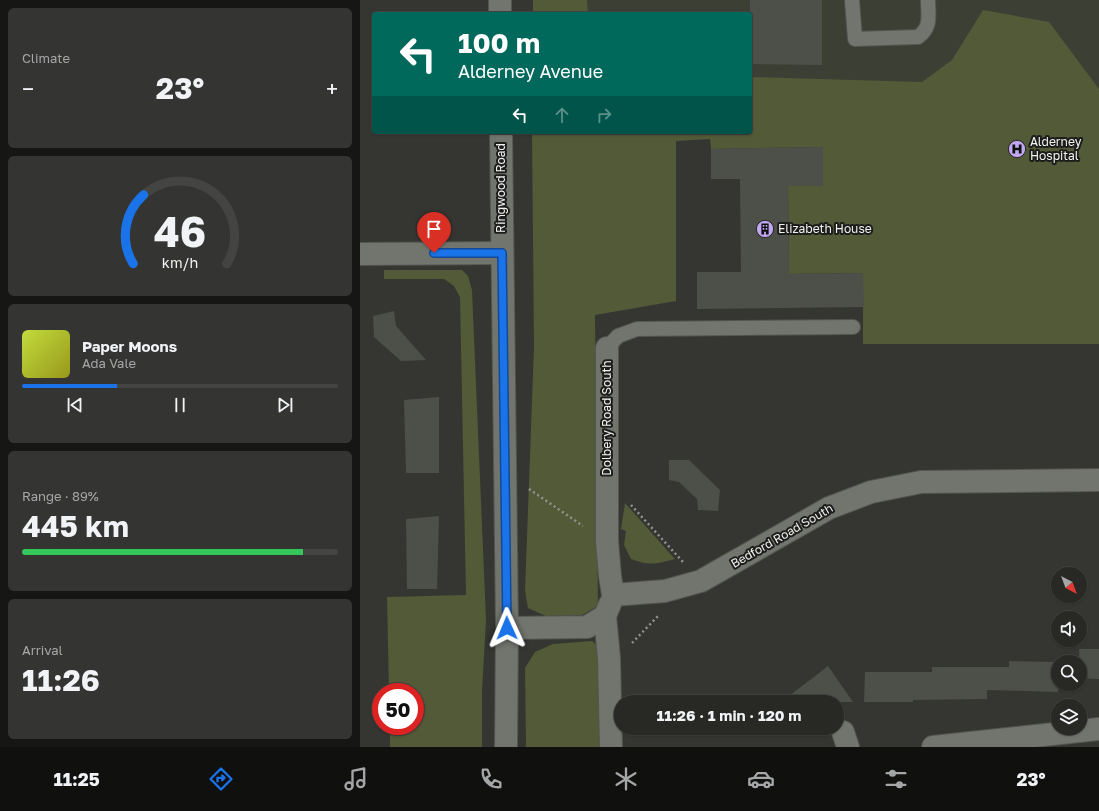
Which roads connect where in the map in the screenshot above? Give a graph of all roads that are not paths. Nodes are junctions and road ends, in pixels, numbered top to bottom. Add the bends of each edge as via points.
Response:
1 (500, 0) edge
2 (852, 0) edge
3 (928, 0) edge
4 (500, 12) edge
5 (501, 134) edge
6 (502, 253) junction
7 (360, 254) edge
8 (853, 327) dead end
9 (607, 348) joint
10 (1099, 480) edge
11 (613, 595) junction
12 (605, 616) junction
13 (507, 628) junction
14 (1099, 729) edge
15 (506, 747) edge
16 (611, 747) edge
17 (932, 747) edge

1 - 4 street
2 - 3 lane via 855,39 918,37 928,26
5 - 6 street, Ringwood Road
6 - 7 street
6 - 13 street, Ringwood Road
8 - 9 lane, Dolbery Road South via 637,329 618,336
9 - 11 street, Dolbery Road South via 607,542
10 - 11 street, Bedford Road South via 921,482 871,492 829,508 701,581 665,591
11 - 12 street
12 - 13 street via 587,626
12 - 16 street via 609,658
13 - 15 street, Ringwood Road
14 - 17 street

